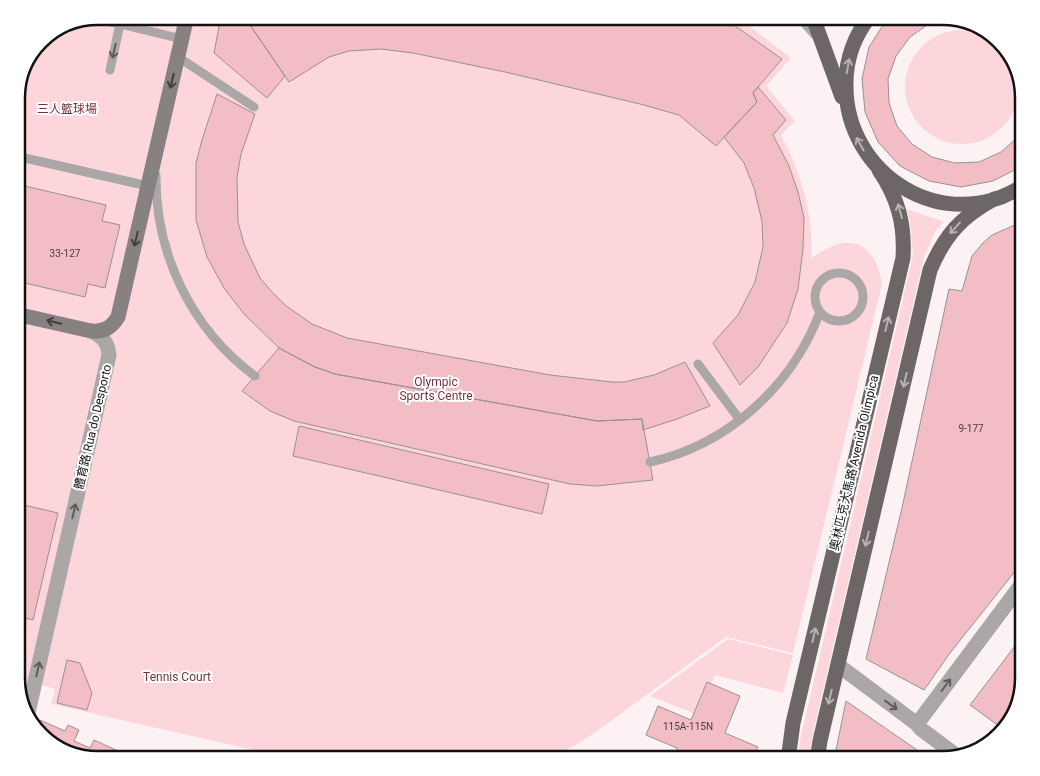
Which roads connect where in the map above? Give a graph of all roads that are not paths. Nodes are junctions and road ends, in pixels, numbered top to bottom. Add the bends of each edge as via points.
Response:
1 (120, 25) edge
2 (124, 25) edge
3 (185, 25) edge
4 (807, 25) edge
5 (816, 25) edge
6 (864, 25) edge
7 (182, 38) junction
8 (826, 52) junction
9 (178, 56) junction
10 (110, 70) dead end
11 (254, 108) dead end
12 (848, 114) junction
13 (162, 127) junction
14 (25, 158) edge
15 (879, 170) junction
16 (148, 186) junction
17 (1015, 190) edge
18 (994, 199) junction
19 (820, 312) junction
20 (25, 316) edge
21 (91, 331) junction
22 (698, 364) dead end
23 (255, 376) dead end
24 (740, 420) junction
25 (650, 462) dead end
26 (1015, 593) edge
27 (838, 665) junction
28 (30, 705) edge
29 (917, 724) junction
30 (949, 750) edge
31 (788, 751) edge
32 (819, 751) edge

1 -> 10 lane
2 - 7 lane
3 - 7 street
4 - 8 lane
5 - 8 main road
12 -> 6 main road via 846,75 849,56
7 - 9 street
8 - 12 main road
9 - 11 lane
9 -> 13 street
15 -> 12 main road via 864,150
13 - 16 street
13 - 23 lane via 156,176 157,205 173,271 186,298 208,330
14 - 16 lane
15 - 18 main road via 906,190 943,203 963,204
31 -> 15 main road, 奧林匹克大馬路 Avenida Olímpica via 902,258 903,230 897,202
16 -> 21 street via 118,317 107,329
17 - 18 main road
18 -> 27 main road via 969,215 948,235 930,270
19 - 19 lane via 815,292 827,276 846,274 859,284 862,303 851,318 836,321
19 - 24 lane via 788,372
21 -> 20 street
28 -> 21 street, 體育路 Rua do Desporto via 109,355 104,340
22 - 24 lane
24 - 25 lane via 698,445
29 -> 26 street
27 -> 29 street
27 -> 32 main road
29 - 30 street

